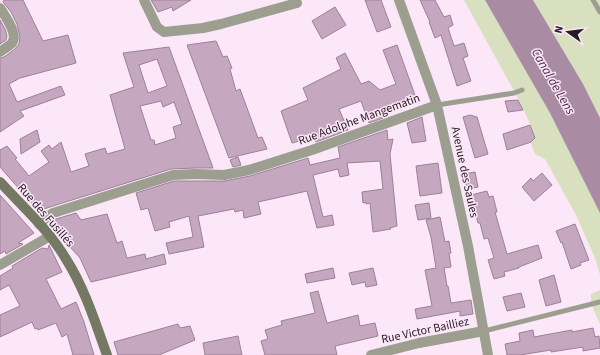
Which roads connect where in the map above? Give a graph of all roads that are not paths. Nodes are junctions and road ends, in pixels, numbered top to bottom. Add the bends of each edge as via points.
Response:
1 (144, 0) edge
2 (399, 0) edge
3 (594, 0) edge
4 (297, 3) dead end
5 (0, 8) edge
6 (600, 12) edge
7 (0, 52) edge
8 (522, 90) dead end
9 (437, 105) junction
10 (0, 182) edge
11 (39, 224) junction
12 (50, 236) junction
13 (0, 265) edge
14 (600, 302) edge
15 (484, 331) junction
16 (107, 355) edge
17 (372, 355) edge
18 (488, 355) edge

1 - 4 street via 157,27 164,32 203,28
2 - 9 street, Avenue des Saules
3 - 6 lane
5 - 7 street via 13,30 14,38 12,44
8 - 9 lane
9 - 11 street, Rue Adolphe Mangematin via 249,170 224,175 173,175 53,213
9 - 15 street, Avenue des Saules
10 - 11 main road, Rue des Fusillés
11 - 12 main road, Rue des Fusillés
12 - 13 street
12 - 16 main road, Rue des Fusillés via 67,259 82,288
14 - 15 lane
15 - 17 street, Rue Victor Bailliez
15 - 18 street, Avenue des Saules

